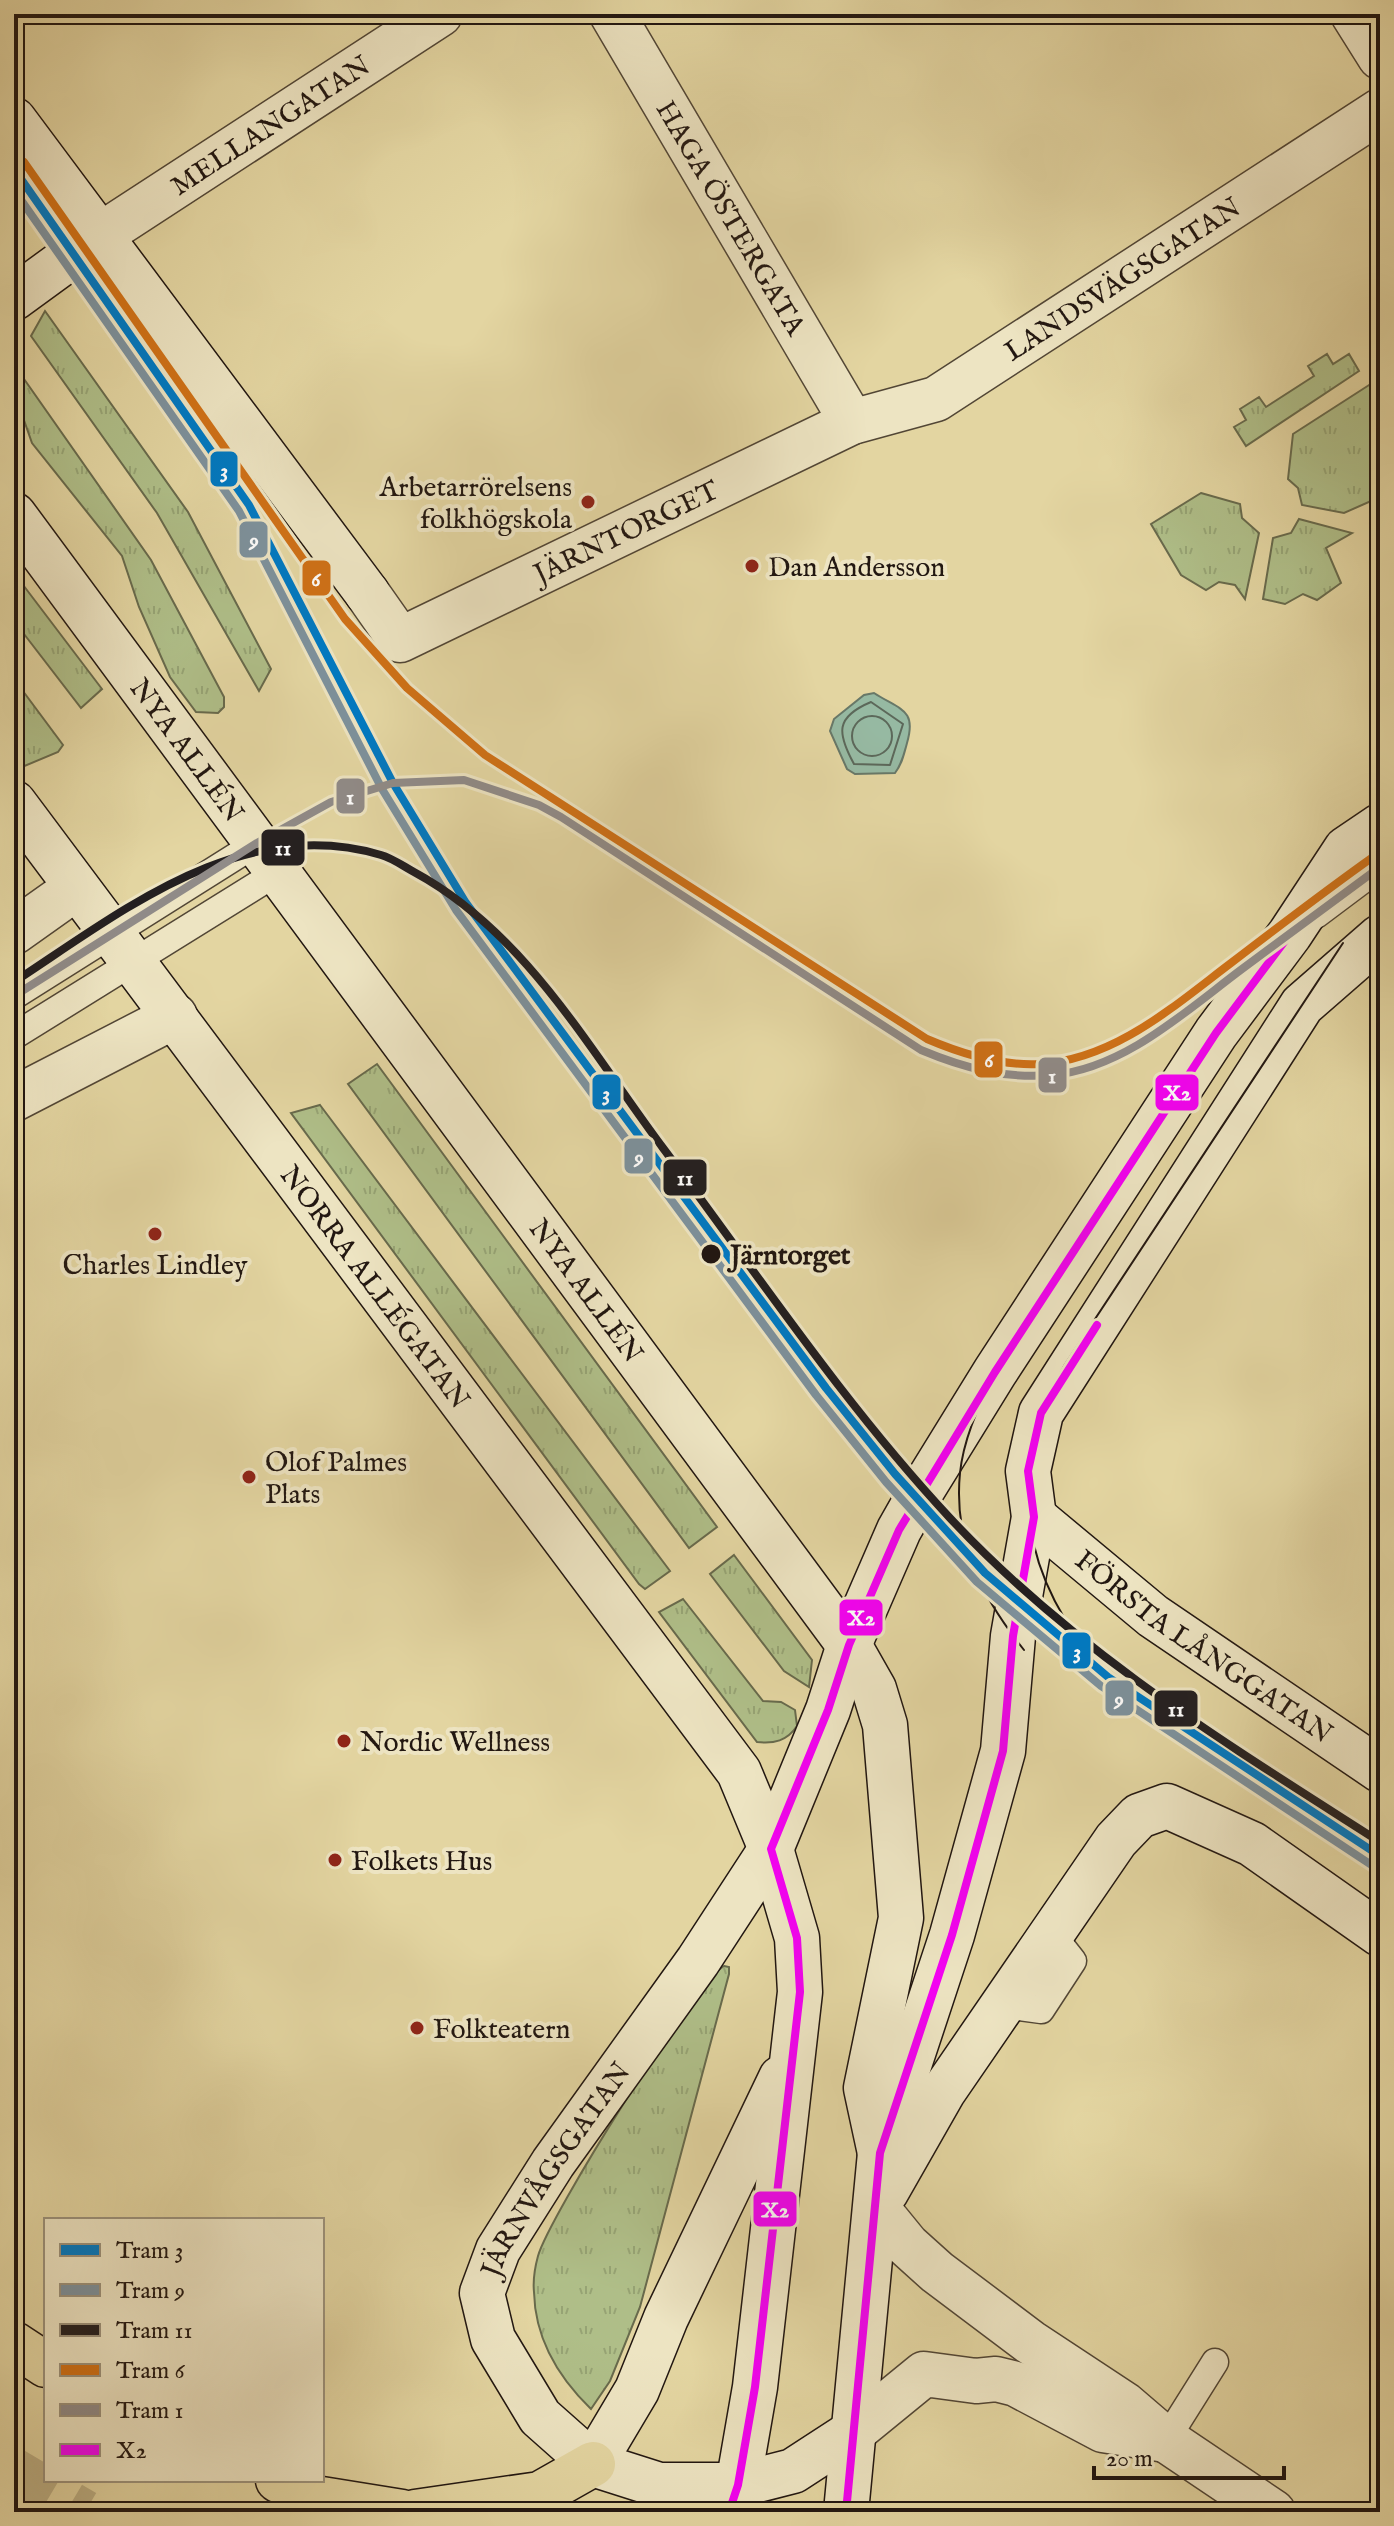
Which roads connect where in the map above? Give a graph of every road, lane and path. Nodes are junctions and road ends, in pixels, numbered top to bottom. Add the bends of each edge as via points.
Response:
1 (440, 14) edge
2 (612, 14) edge
3 (1353, 14) edge
4 (1380, 57) edge
5 (1380, 111) edge
6 (14, 120) edge
7 (99, 236) junction
8 (14, 298) edge
9 (852, 422) junction
10 (14, 515) edge
11 (14, 803) edge
12 (1369, 847) edge
13 (267, 857) junction
14 (76, 888) junction
15 (1380, 912) edge
16 (14, 932) edge
17 (1380, 937) edge
18 (121, 949) junction
19 (14, 996) edge
20 (1302, 1005) junction
21 (175, 1016) junction
22 (14, 1036) edge
23 (14, 1099) edge
24 (1034, 1517) junction
25 (849, 1645) junction
26 (1380, 1770) edge
27 (771, 1849) junction
28 (1380, 1934) edge
29 (795, 2048) junction
30 (880, 2153) junction
31 (876, 2207) junction
32 (14, 2344) edge
33 (1215, 2362) dead end
34 (44, 2364) edge
35 (853, 2432) junction
36 (1166, 2440) junction
37 (593, 2464) junction
38 (282, 2482) edge
39 (734, 2499) edge
40 (402, 2512) edge
41 (415, 2512) edge
42 (846, 2512) edge
43 (1273, 2512) edge

1 - 7 street, MELLANGATAN
2 - 9 street, HAGA ÖSTERGATA
3 - 4 street
5 - 9 street, LANDSVÄGSGATAN via 936,399
6 - 7 street
7 - 8 street, MELLANGATAN
7 - 9 street, JÄRNTORGET via 400,640
10 - 13 street, NYA ALLÉN
11 - 14 street, NORRA ALLÉGATAN
12 - 25 street, JÄRNVÅGSGATAN via 1290,934 1216,1033 995,1372 899,1530
13 - 18 lane
13 - 18 lane
13 - 25 street, NYA ALLÉN
14 - 16 street
14 - 18 street, NORRA ALLÉGATAN
15 - 20 lane via 1343,943
17 - 20 street
18 - 19 lane
18 - 21 street, NORRA ALLÉGATAN
18 - 22 lane
20 - 24 street via 1041,1413 1028,1471
21 - 23 street
21 - 27 street, NORRA ALLÉGATAN via 739,1772
24 - 26 street, FÖRSTA LÅNGGATAN via 1153,1616
24 - 30 street via 996,1782
25 - 27 street, JÄRNVÅGSGATAN
25 - 30 street, NYA ALLÉN via 874,1689 885,1725 901,1918 866,2088
27 - 29 street via 797,1938
27 - 37 street, JÄRNVÅGSGATAN via 553,2163 498,2250 482,2293 493,2339 540,2417
28 - 31 street via 1252,1844 1167,1806 1139,1816 1116,1840 943,2092
29 - 37 street via 637,2390
29 - 39 street via 757,2372
30 - 31 street
31 - 35 street
31 - 36 street via 937,2272 1124,2404
32 - 34 highway
33 - 36 lane
35 - 36 street via 924,2374 1016,2384 1103,2430
35 - 39 street via 793,2471
35 - 42 street
36 - 43 street
37 - 39 street via 659,2485
37 - 41 highway via 540,2494
38 - 40 highway via 315,2498

